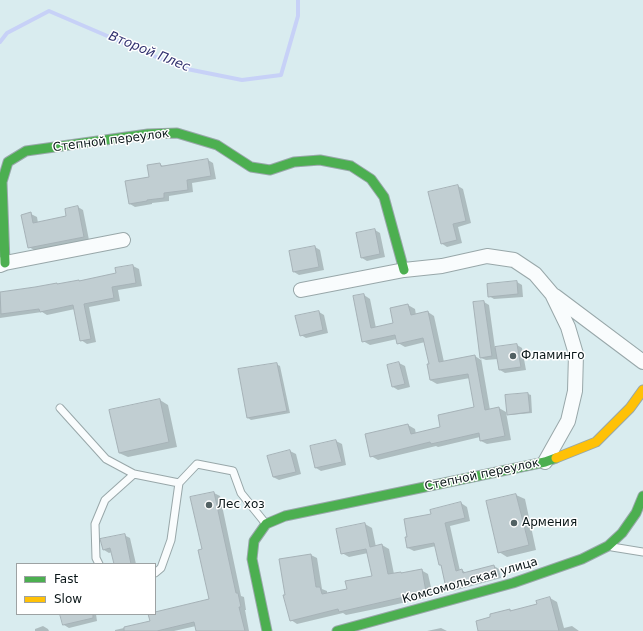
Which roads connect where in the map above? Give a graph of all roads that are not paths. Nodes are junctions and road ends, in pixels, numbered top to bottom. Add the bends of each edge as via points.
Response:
1 (122, 240) dead end
2 (2, 264) edge
3 (404, 270) junction
4 (301, 290) dead end
5 (552, 294) junction
6 (643, 362) edge
7 (643, 390) edge
8 (60, 408) dead end
9 (545, 462) junction
10 (134, 474) junction
11 (179, 483) junction
12 (643, 496) edge
13 (266, 524) junction
14 (608, 546) junction
15 (642, 551) edge
16 (98, 563) edge
17 (156, 572) edge
18 (267, 631) edge
19 (337, 631) edge

1 - 2 street
2 - 3 street, Степной переулок via 2,182 8,162 26,151 148,134 177,133 217,145 252,167 270,170 294,162 320,160 351,166 371,179 384,197
3 - 4 street, Степной переулок
3 - 5 street, Степной переулок via 442,266 487,256 514,260 535,274
5 - 6 street
5 - 9 street, Степной переулок via 568,327 576,354 575,391 568,421
7 - 9 street via 630,408 596,442
8 - 10 lane via 106,459
9 - 13 street, Степной переулок via 285,516
10 - 11 lane
10 - 16 lane via 105,500 95,524 96,558
11 - 13 lane via 197,464 233,471 241,493
11 - 17 lane via 171,540 161,568
12 - 14 street, Комсомольская улица via 636,513 622,533
13 - 18 street via 254,541 252,559
14 - 15 lane
14 - 19 street, Комсомольская улица via 582,559 513,583

